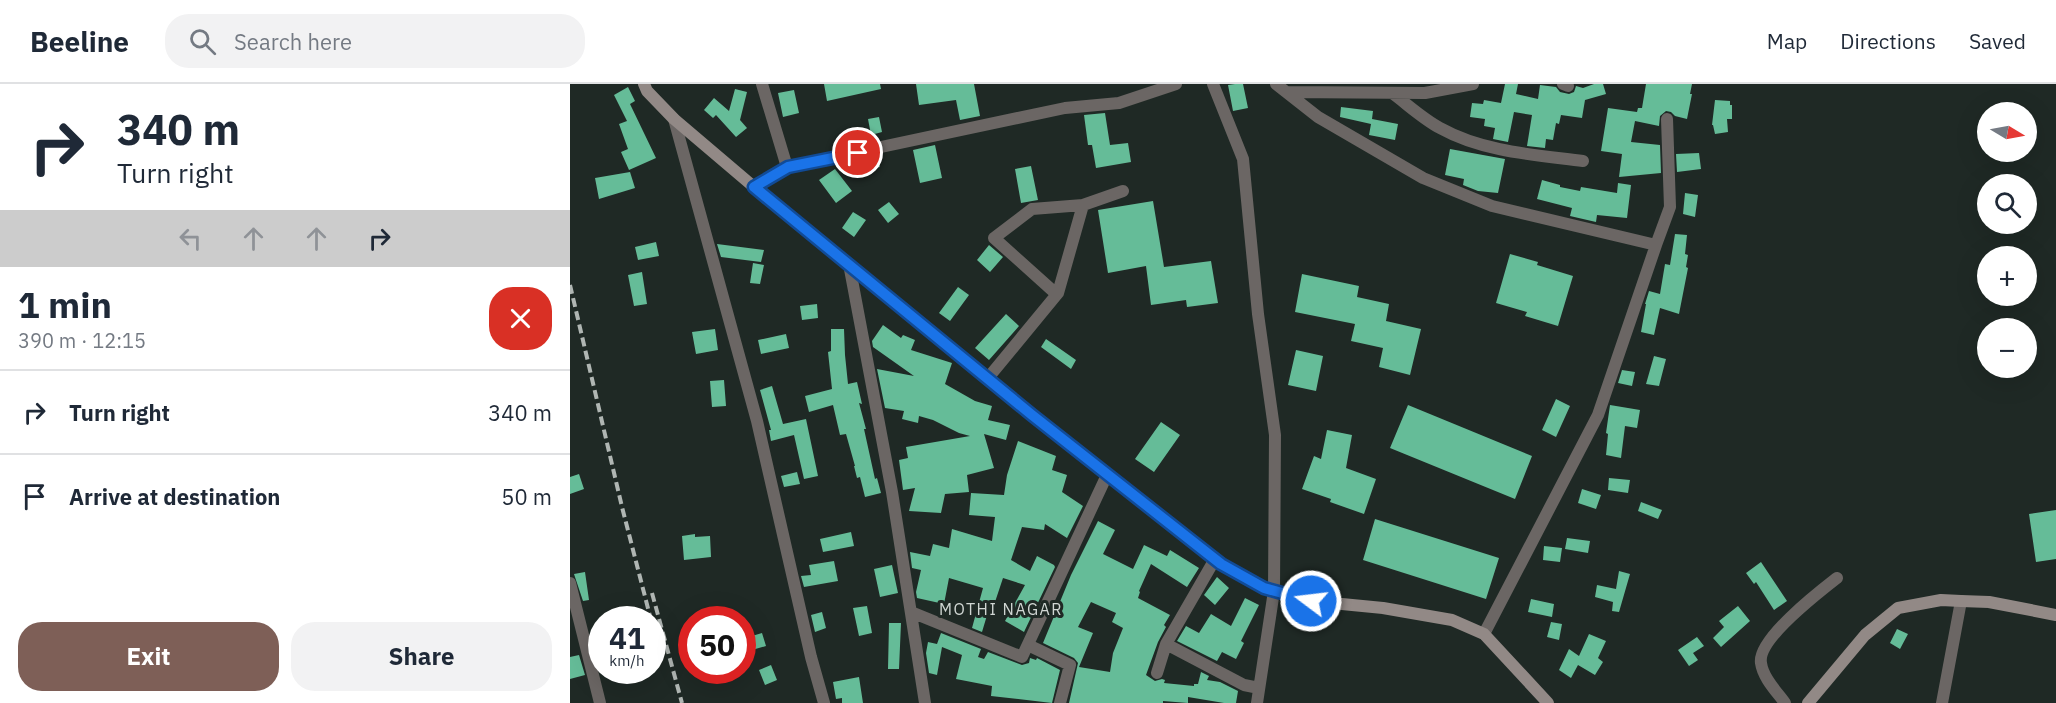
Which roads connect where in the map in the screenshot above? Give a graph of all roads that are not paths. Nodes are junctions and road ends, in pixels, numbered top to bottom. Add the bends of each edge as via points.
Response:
1 (644, 84) edge
2 (762, 84) edge
3 (1176, 84) edge
4 (1213, 84) edge
5 (1473, 84) edge
6 (1281, 88) edge
7 (1392, 93) junction
8 (674, 119) junction
9 (1667, 119) dead end
10 (1583, 161) dead end
11 (788, 167) junction
12 (754, 187) junction
13 (1123, 191) dead end
14 (1083, 205) junction
15 (1656, 246) junction
16 (849, 264) junction
17 (1058, 293) junction
18 (988, 378) junction
19 (1107, 475) junction
20 (1215, 559) junction
21 (1838, 578) dead end
22 (570, 583) edge
23 (1274, 591) junction
24 (1961, 601) junction
25 (910, 612) junction
26 (2056, 615) edge
27 (1484, 634) junction
28 (1166, 644) junction
29 (1028, 645) junction
30 (1157, 673) dead end
31 (1259, 688) junction
32 (600, 703) edge
33 (824, 703) edge
34 (925, 703) edge
35 (1060, 703) edge
36 (1257, 703) edge
37 (1548, 703) edge
38 (1785, 703) edge
39 (1808, 703) edge
40 (1942, 703) edge

1 - 8 main road
2 - 11 street
3 - 11 street via 1119,103 1065,108
4 - 23 street via 1243,159 1275,435
5 - 7 street via 1425,93
6 - 7 street
6 - 15 street via 1318,117 1414,172 1482,202
7 - 10 street via 1440,128 1482,145
8 - 12 main road
8 - 33 street via 757,421
9 - 15 street via 1670,207
11 - 12 street
12 - 16 main road
13 - 14 street
14 - 17 street
14 - 17 street via 1032,209 994,238
15 - 27 street via 1598,415
16 - 18 main road
16 - 25 street
17 - 18 street
18 - 19 main road
19 - 20 main road
19 - 29 street
20 - 23 main road
20 - 28 street
21 - 38 street via 1809,599 1761,654 1764,674
22 - 32 street
23 - 27 main road via 1311,601 1452,620
23 - 31 street
24 - 26 main road via 1989,602
24 - 39 main road via 1941,600 1898,608 1865,635
24 - 40 street
25 - 29 street via 1022,657
25 - 34 street
27 - 37 main road
28 - 30 street
28 - 31 street via 1244,685
29 - 35 street via 1070,665
31 - 36 street

